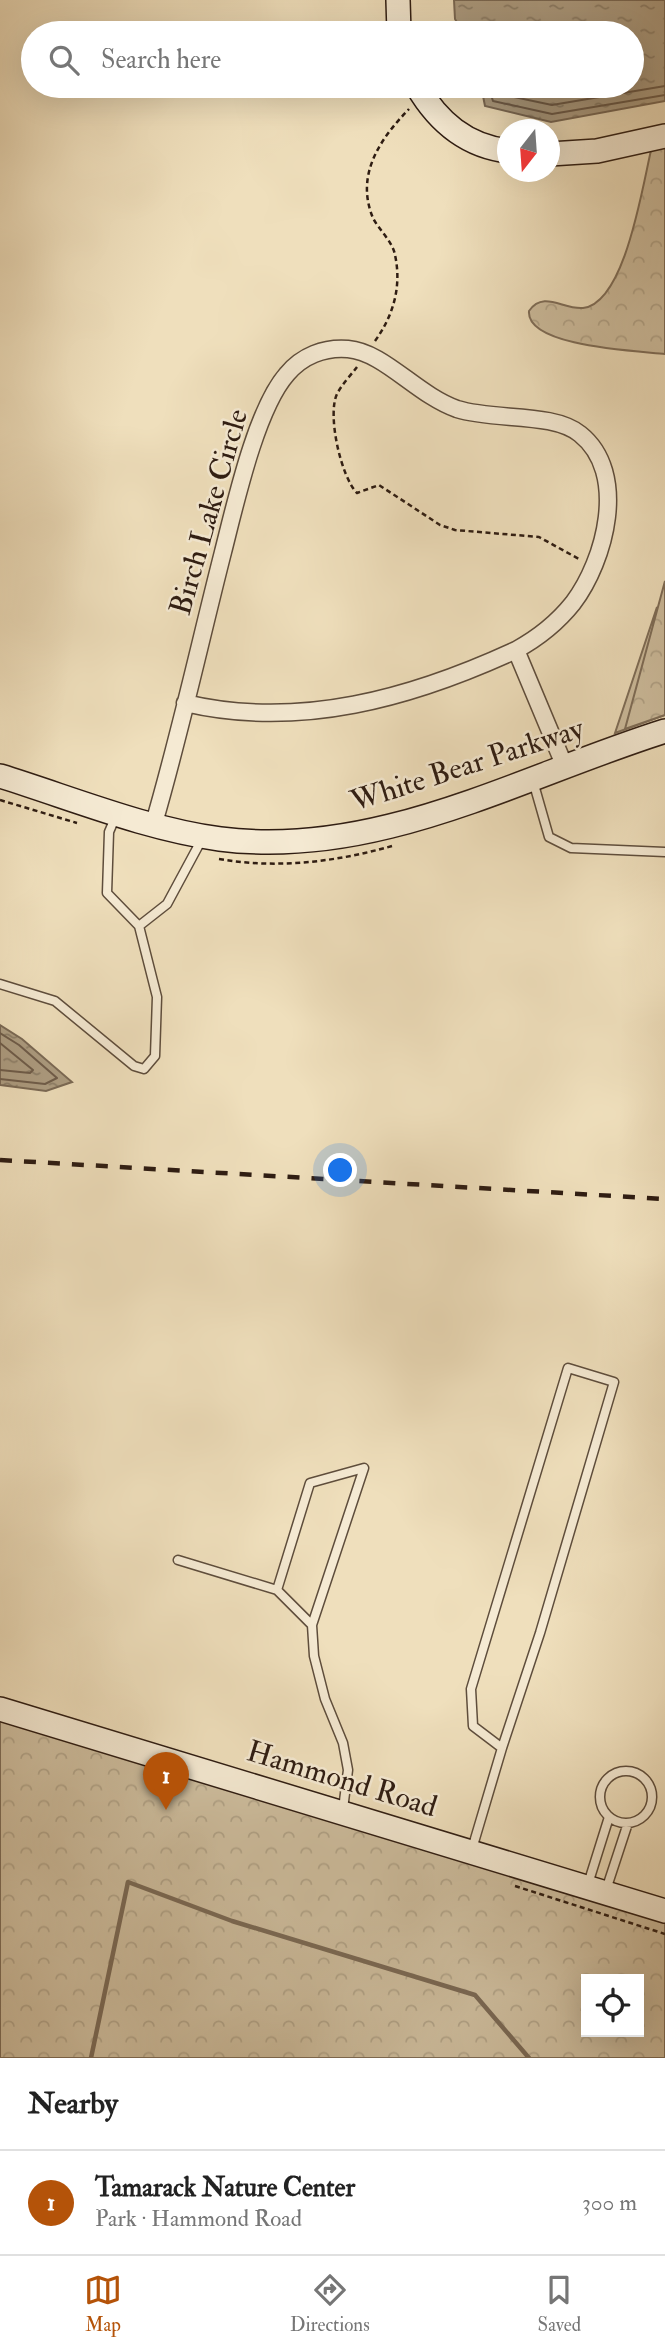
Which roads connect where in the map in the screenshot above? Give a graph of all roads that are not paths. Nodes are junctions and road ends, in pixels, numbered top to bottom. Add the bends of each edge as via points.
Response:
1 (398, 0) edge
2 (399, 21) edge
3 (426, 98) edge
4 (665, 135) edge
5 (497, 150) edge
6 (560, 153) edge
7 (516, 650) junction
8 (185, 703) junction
9 (665, 731) edge
10 (565, 767) junction
11 (0, 776) edge
12 (532, 778) junction
13 (118, 813) junction
14 (154, 823) junction
15 (204, 836) junction
16 (665, 852) edge
17 (139, 926) junction
18 (0, 984) edge
19 (178, 1560) dead end
20 (277, 1590) junction
21 (312, 1625) junction
22 (0, 1709) edge
23 (502, 1748) junction
24 (343, 1812) junction
25 (609, 1817) junction
26 (628, 1824) junction
27 (472, 1852) junction
28 (596, 1890) junction
29 (665, 1911) edge

1 - 2 street
3 - 5 street via 467,140
4 - 6 street via 597,151
7 - 8 street via 413,689 342,708 257,713
7 - 8 street, Birch Lake Circle via 559,619 593,569 604,530 606,488 600,459 584,438 555,422 487,417 419,390 366,353 345,348 320,352 295,366 277,388 242,478
7 - 10 street
8 - 14 street, Birch Lake Circle
9 - 10 street, White Bear Parkway
10 - 12 street, White Bear Parkway
11 - 13 street, White Bear Parkway
12 - 15 street, White Bear Parkway via 419,819 351,837 277,843
12 - 16 lane via 549,837 571,848
13 - 14 street, White Bear Parkway
13 - 17 lane via 109,832 107,893
14 - 15 street, White Bear Parkway
15 - 17 lane via 167,904
17 - 18 lane via 157,997 155,1056 144,1069 134,1066 55,1001
19 - 20 lane
20 - 21 lane
20 - 21 lane via 310,1483 364,1468
21 - 24 lane via 314,1656 348,1769
22 - 24 street, Hammond Road
23 - 23 lane via 473,1726 471,1689 568,1368 614,1382
23 - 27 lane
24 - 27 street, Hammond Road
25 - 26 lane
25 - 26 lane via 600,1799 604,1783 617,1773 634,1772 648,1783 652,1800 644,1816
25 - 28 lane
26 - 28 lane
27 - 28 street, Hammond Road
28 - 29 street, Hammond Road

